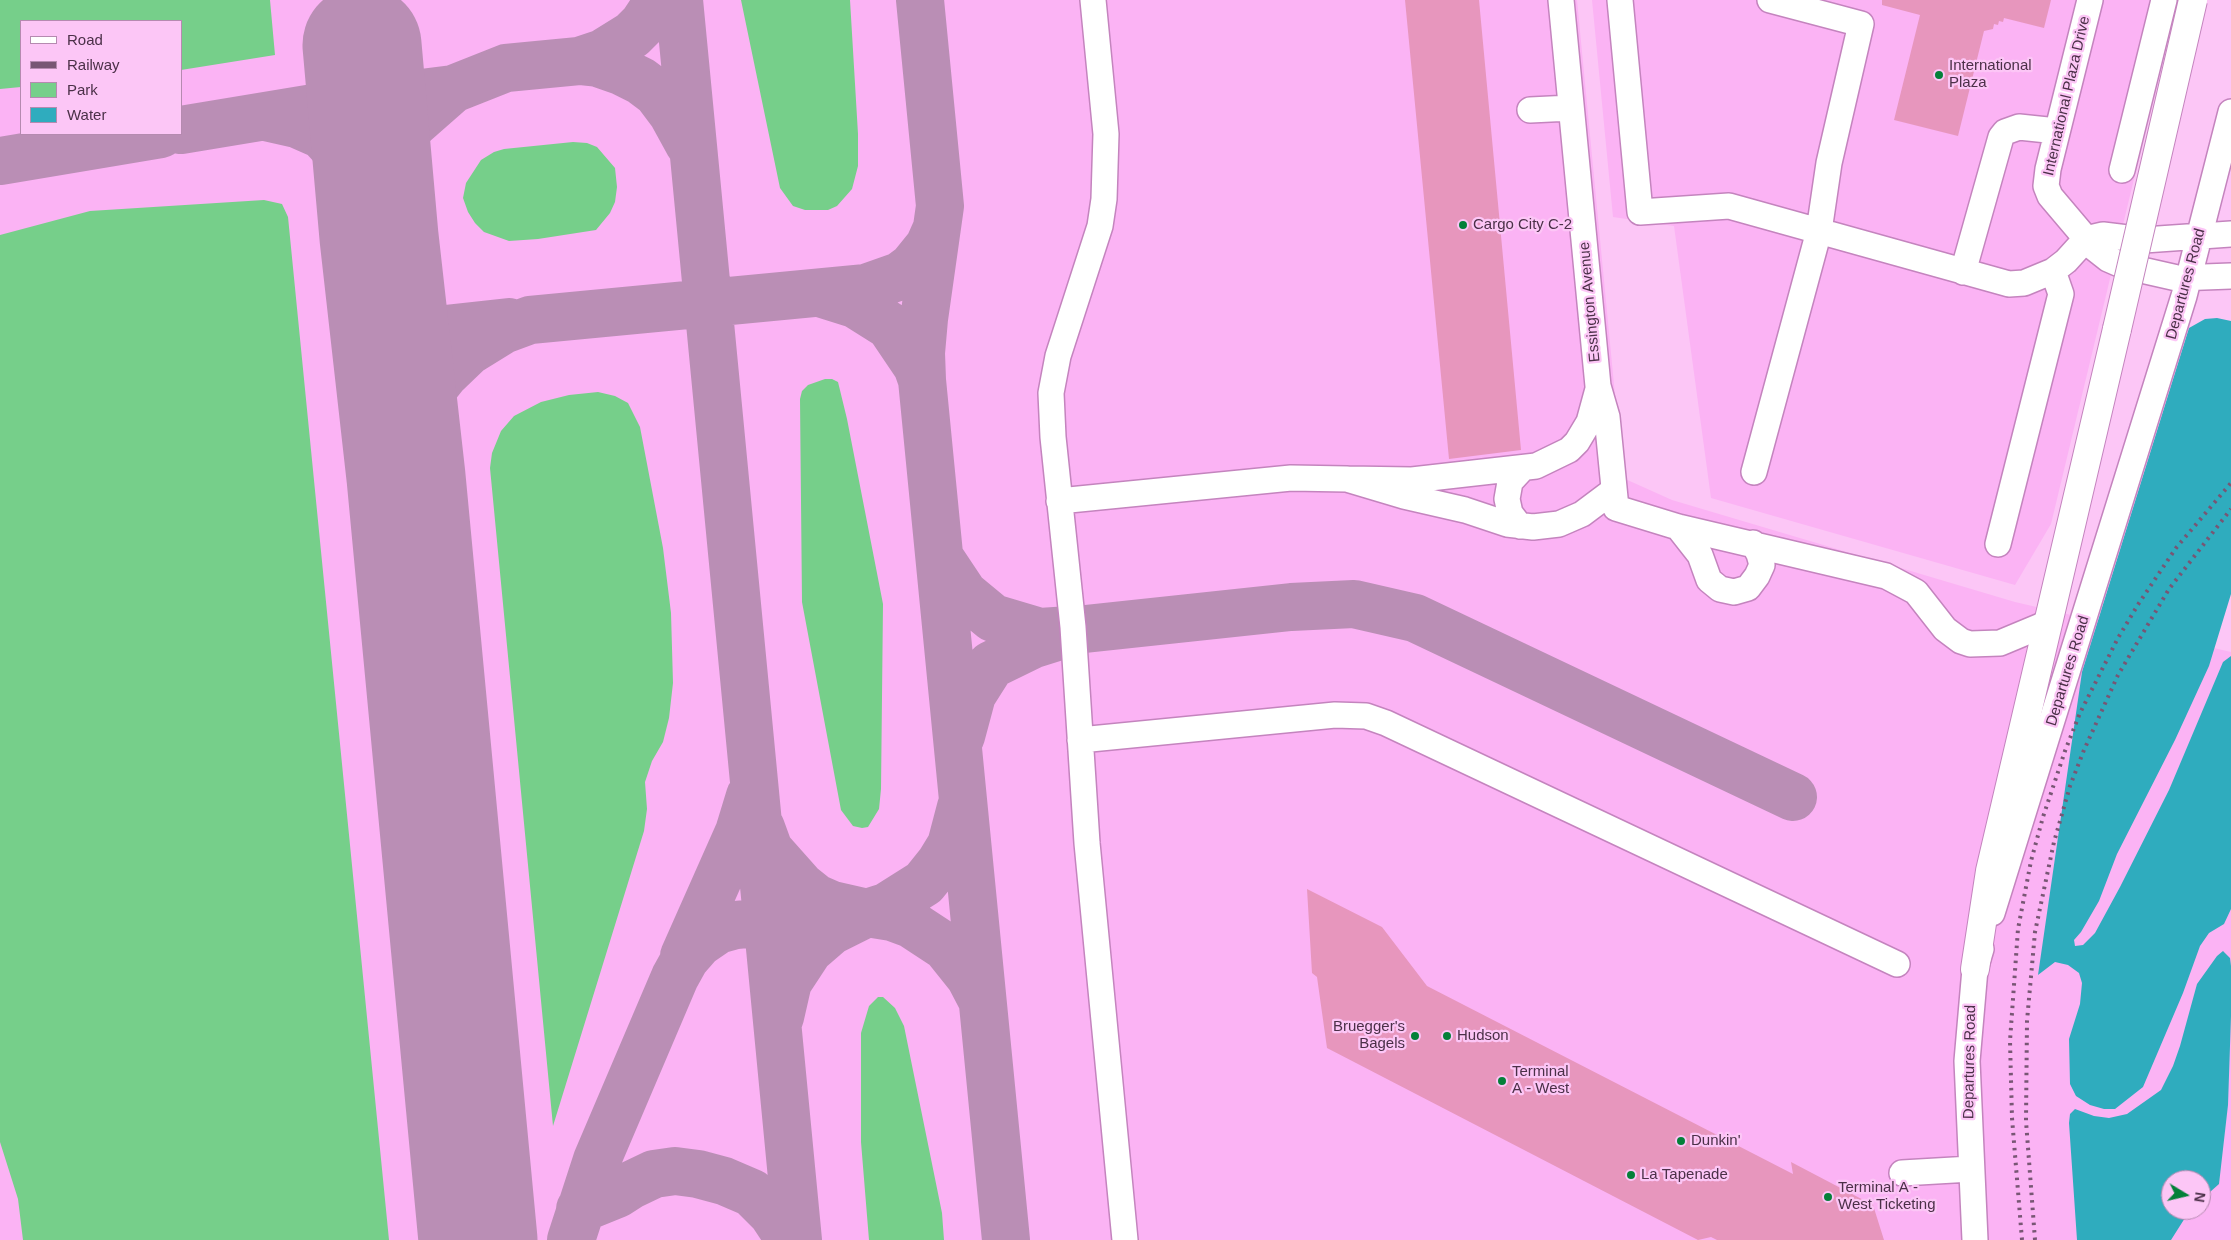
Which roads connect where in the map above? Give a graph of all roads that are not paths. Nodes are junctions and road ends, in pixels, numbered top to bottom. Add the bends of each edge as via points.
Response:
1 (1093, 0) edge
2 (1561, 0) edge
3 (1620, 0) edge
4 (1770, 0) edge
5 (2090, 0) edge
6 (2164, 0) edge
7 (2193, 0) edge
8 (1571, 108) junction
9 (1530, 110) dead end
10 (2231, 112) edge
11 (2057, 131) junction
12 (2122, 170) dead end
13 (1820, 231) junction
14 (2231, 234) edge
15 (2199, 236) junction
16 (2086, 239) junction
17 (2053, 271) junction
18 (1963, 272) junction
19 (2231, 276) edge
20 (2188, 279) junction
21 (1598, 386) junction
22 (1522, 469) junction
23 (1754, 472) dead end
24 (1347, 479) junction
25 (1614, 490) junction
26 (1059, 500) junction
27 (1520, 526) junction
28 (1678, 527) junction
29 (1753, 543) junction
30 (1998, 544) dead end
31 (2048, 623) junction
32 (1080, 740) junction
33 (1897, 964) dead end
34 (1975, 969) junction
35 (1971, 1169) junction
36 (1902, 1173) dead end
37 (1125, 1240) edge
38 (1975, 1240) edge

1 - 26 street via 1106,134 1104,198 1100,226 1058,356 1051,394
2 - 8 street, Essington Avenue
3 - 13 street via 1640,212 1723,205
4 - 13 street via 1861,24 1829,164
5 - 11 street, International Plaza Drive
6 - 12 street
7 - 31 highway, bridge
8 - 9 street
8 - 21 street, Essington Avenue
10 - 15 street, Departures Road
11 - 16 street, International Plaza Drive via 2048,169 2048,191 2058,208
11 - 18 street via 2019,128 2005,132 2001,137
13 - 18 street
13 - 23 street
14 - 15 street
15 - 16 street via 2139,240 2103,235
15 - 20 street, Departures Road
16 - 17 street
16 - 20 street, International Plaza Drive via 2101,254 2124,266
17 - 18 street via 2016,284
17 - 30 street via 2061,294
19 - 20 street, International Plaza Drive
20 - 34 street, Departures Road
21 - 22 street via 1589,422 1577,442 1550,460
21 - 25 street, Essington Avenue via 1607,417
22 - 24 street via 1412,480
22 - 27 street via 1510,482 1507,499 1510,512
24 - 26 street via 1291,478
24 - 27 street
25 - 27 street via 1582,514 1564,522 1546,527
25 - 28 street, Essington Avenue via 1616,508
26 - 32 street via 1073,627
28 - 29 street, Essington Avenue
28 - 29 street via 1700,555 1709,580 1720,589 1734,592 1748,588 1762,565
29 - 31 street, Essington Avenue via 1874,572 1898,581 1924,600 1953,635 1970,644 2000,643
31 - 34 highway via 1990,871
32 - 33 street via 1335,715 1366,716
32 - 37 street
34 - 35 street, Departures Road via 1967,1061
35 - 36 street
35 - 38 street, Departures Road

